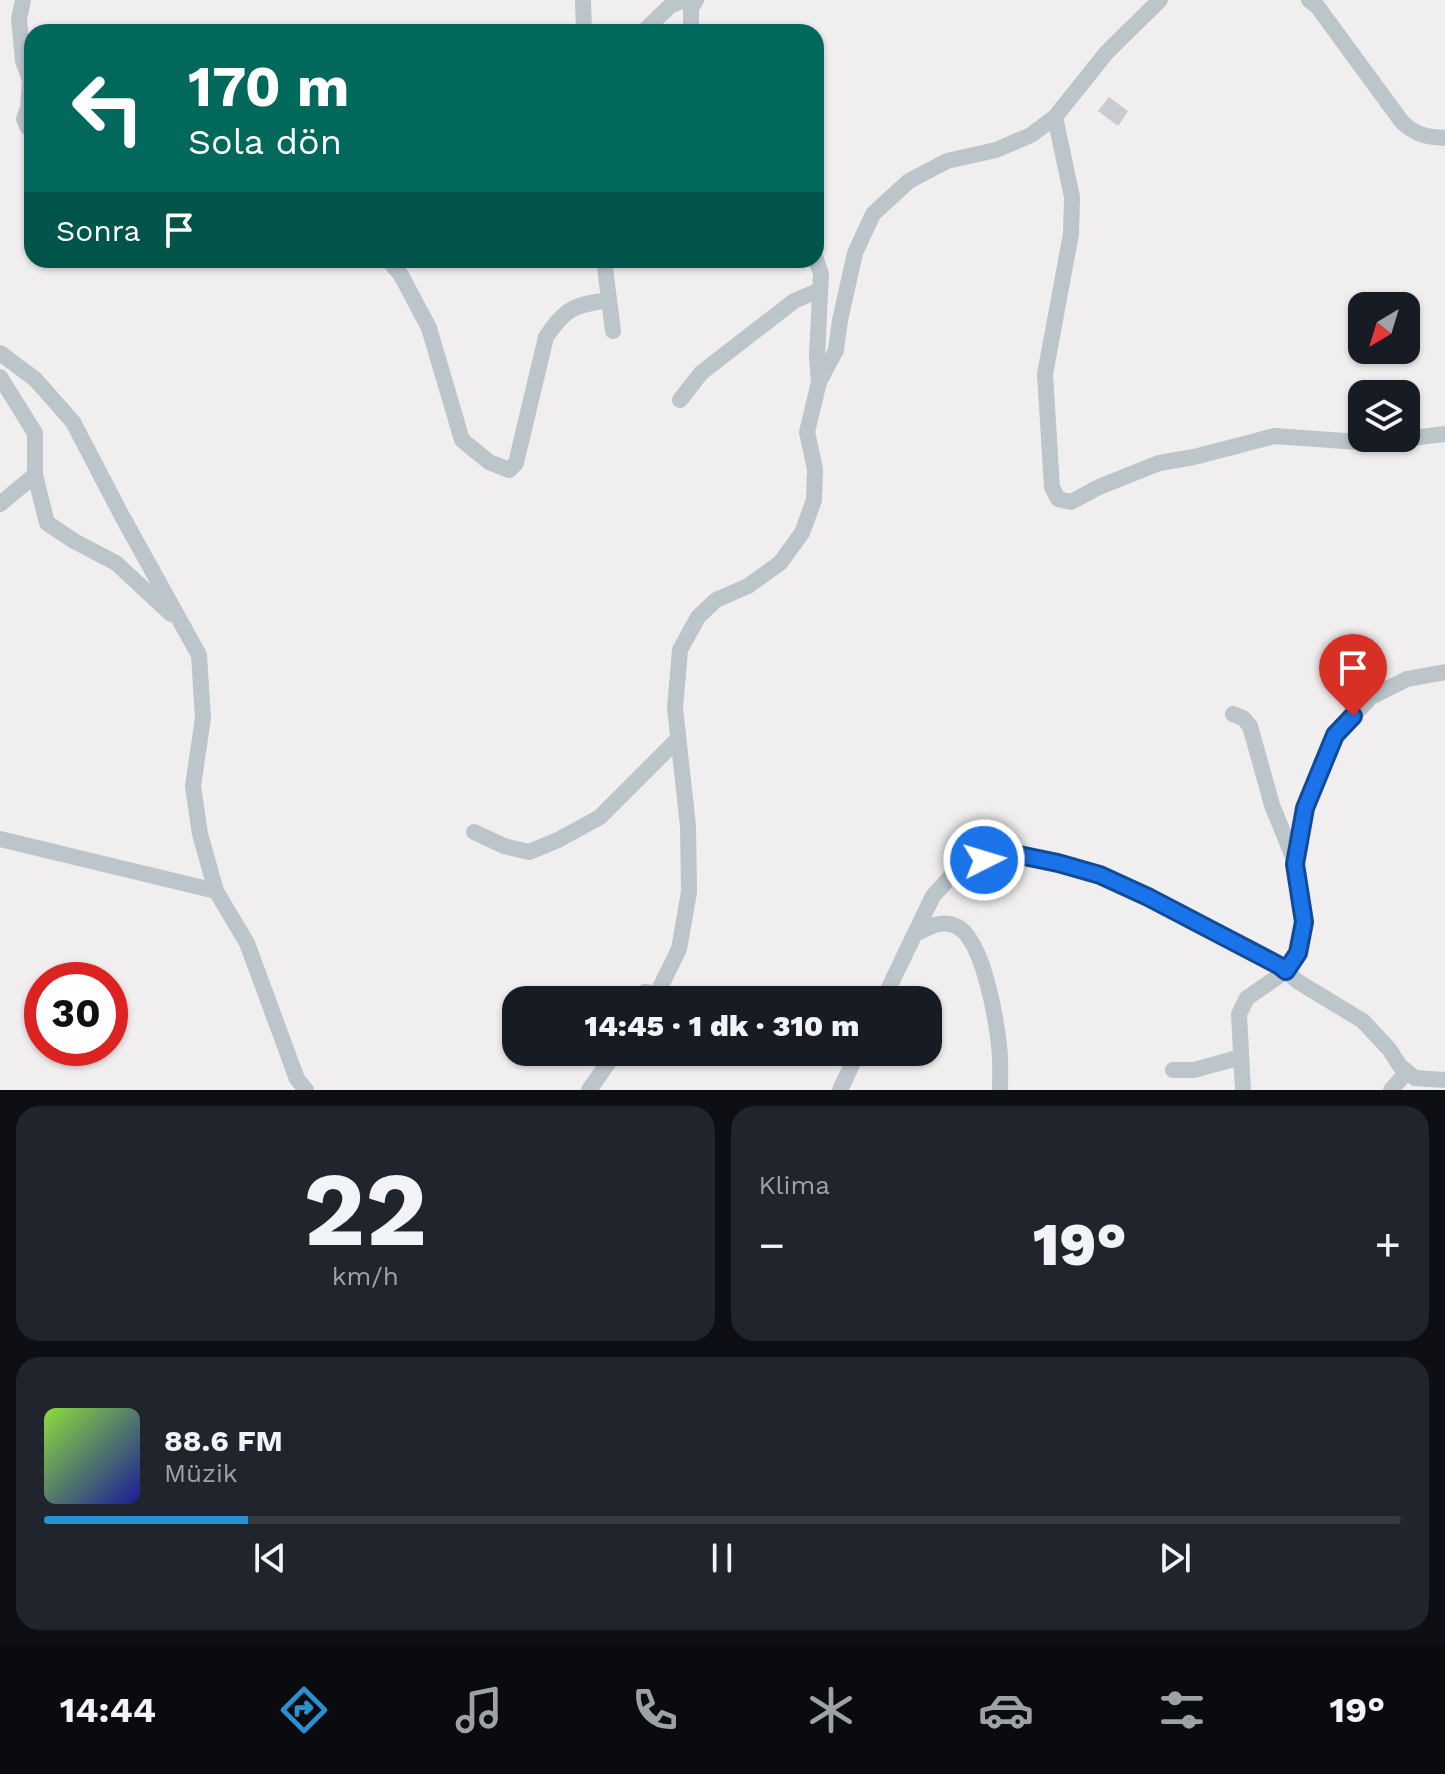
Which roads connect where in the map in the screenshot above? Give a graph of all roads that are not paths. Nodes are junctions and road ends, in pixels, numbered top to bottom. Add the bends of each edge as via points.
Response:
1 (23, 0) edge
2 (583, 0) edge
3 (684, 0) edge
4 (696, 0) edge
5 (1160, 0) edge
6 (1309, 0) edge
7 (584, 24) edge
8 (651, 24) edge
9 (691, 24) edge
10 (24, 64) edge
11 (1055, 117) junction
12 (1445, 138) edge
13 (395, 268) edge
14 (605, 268) edge
15 (819, 268) edge
16 (820, 290) junction
17 (609, 300) junction
18 (613, 331) dead end
19 (0, 353) edge
20 (0, 377) edge
21 (819, 382) junction
22 (680, 400) dead end
23 (1445, 434) edge
24 (35, 475) junction
25 (0, 504) edge
26 (181, 623) junction
27 (1445, 672) edge
28 (1233, 714) dead end
29 (678, 739) junction
30 (474, 832) dead end
31 (0, 839) edge
32 (1295, 864) junction
33 (216, 891) junction
34 (915, 934) junction
35 (1286, 971) junction
36 (661, 986) edge
37 (890, 986) edge
38 (1241, 1057) junction
39 (606, 1066) edge
40 (851, 1066) edge
41 (1173, 1070) dead end
42 (1407, 1072) junction
43 (1445, 1080) edge
44 (306, 1090) edge
45 (589, 1090) edge
46 (840, 1090) edge
47 (1000, 1090) edge
48 (1243, 1090) edge
49 (1391, 1090) edge

1 - 10 street via 19,19
2 - 7 street
3 - 8 street
4 - 9 street
5 - 11 street via 1107,52
6 - 12 street via 1402,122 1413,132
11 - 21 street via 1031,135 947,161 909,181 873,214 855,253 836,350
11 - 23 street via 1072,197 1071,234 1045,374 1052,487 1058,499 1071,502 1159,463 1275,436 1372,443
13 - 17 street via 429,328 462,440 489,462 509,470 516,463 546,337 556,320 576,305
14 - 17 street
15 - 16 street
16 - 21 street
16 - 22 street via 794,301 701,373
17 - 18 street
19 - 26 street via 35,379 73,422
20 - 24 street via 35,433
21 - 29 street via 807,432 815,469 814,500 802,533 780,563 716,600 698,617 680,650
24 - 25 street
24 - 26 street via 47,523 116,563
26 - 33 street via 199,655 203,718 193,786
27 - 32 street via 1407,679 1371,697 1335,735 1305,808
28 - 32 street via 1250,726
29 - 30 street via 600,817 558,840 529,852
29 - 36 street via 689,892 679,949
31 - 33 street
32 - 35 street via 1304,922 1298,953
33 - 44 street via 247,943 297,1079
34 - 35 street via 933,896 954,873 1014,854 1100,875
34 - 37 street
34 - 47 street via 940,923 957,926 968,937 985,969 999,1047
35 - 38 street via 1247,998 1239,1014
35 - 42 street via 1363,1021
38 - 41 street
38 - 48 street
39 - 45 street
40 - 46 street
42 - 43 street via 1415,1078
42 - 49 street

